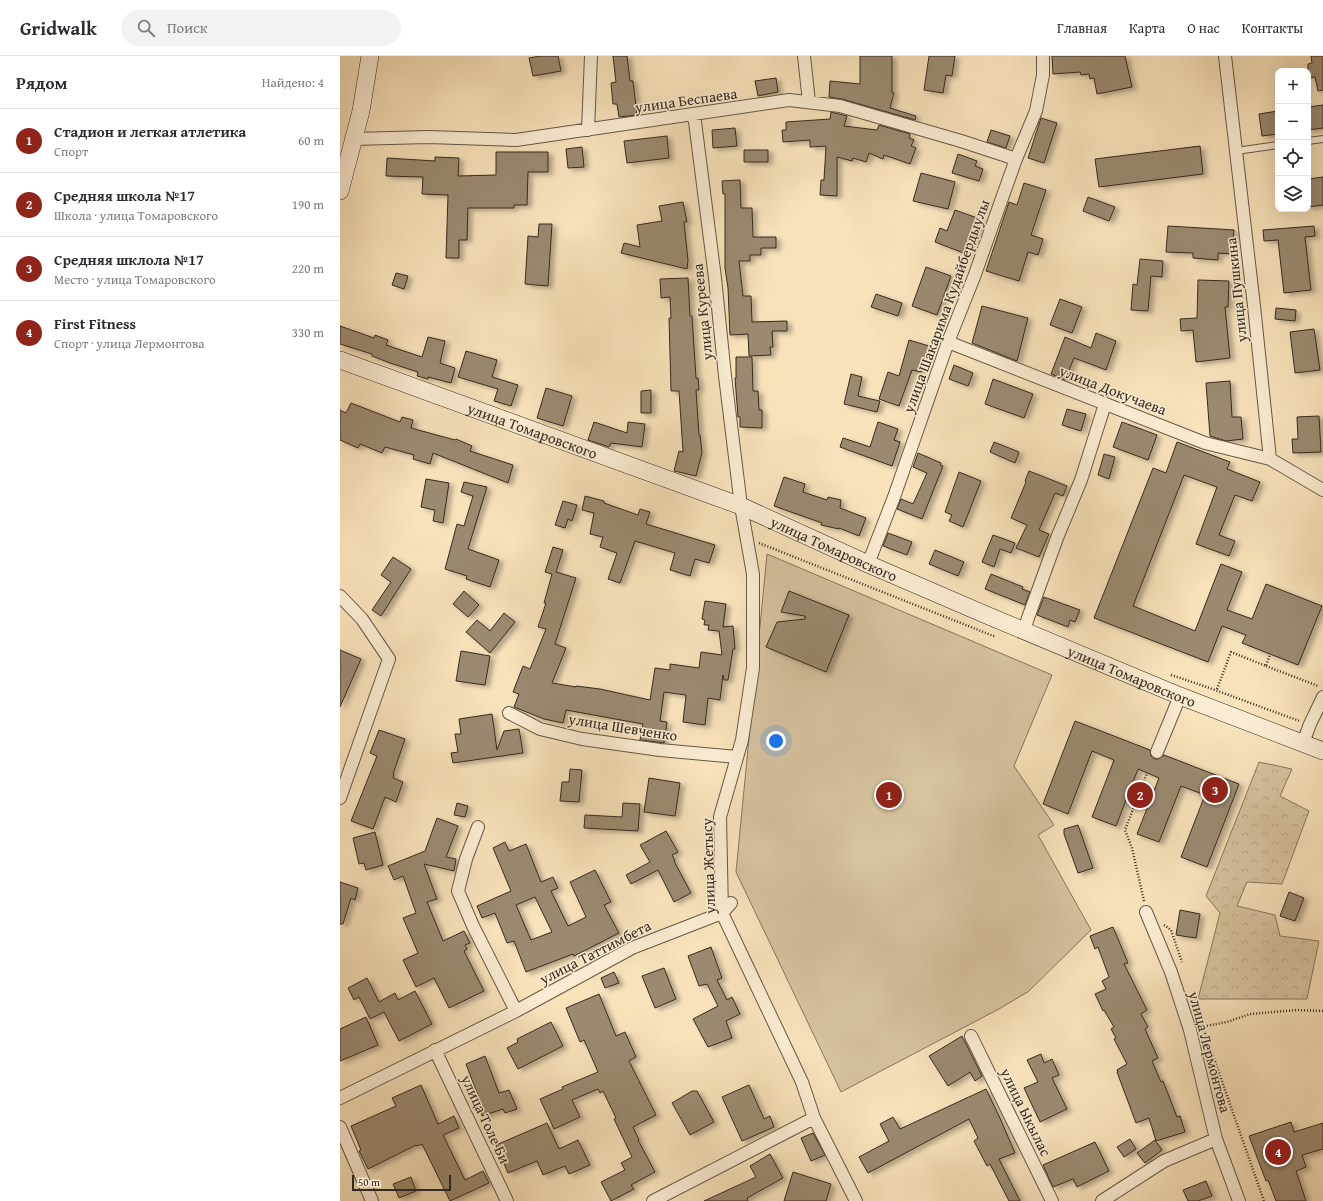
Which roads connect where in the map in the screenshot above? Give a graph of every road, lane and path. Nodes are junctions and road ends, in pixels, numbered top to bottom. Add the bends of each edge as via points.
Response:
1 (370, 56) edge
2 (591, 56) edge
3 (804, 56) edge
4 (1043, 56) edge
5 (1225, 56) edge
6 (809, 102) junction
7 (693, 115) junction
8 (588, 130) junction
9 (353, 139) junction
10 (1323, 139) edge
11 (1311, 141) edge
12 (1275, 145) edge
13 (1236, 151) junction
14 (1016, 159) junction
15 (340, 191) edge
16 (948, 342) junction
17 (340, 360) edge
18 (1105, 404) junction
19 (1270, 459) junction
20 (1323, 490) edge
21 (741, 506) junction
22 (868, 564) junction
23 (340, 596) edge
24 (1024, 630) junction
25 (1270, 654) dead end
26 (1266, 666) junction
27 (1323, 688) edge
28 (1217, 689) dead end
29 (1180, 696) junction
30 (1323, 697) edge
31 (509, 713) dead end
32 (1303, 743) junction
33 (1323, 751) edge
34 (1157, 752) dead end
35 (737, 757) junction
36 (1147, 772) dead end
37 (340, 798) edge
38 (478, 827) dead end
39 (731, 903) dead end
40 (1146, 912) junction
41 (722, 913) junction
42 (1183, 967) dead end
43 (516, 1011) junction
44 (1323, 1011) edge
45 (1200, 1019) dead end
46 (1203, 1027) junction
47 (1190, 1030) junction
48 (971, 1036) dead end
49 (435, 1050) junction
50 (340, 1098) edge
51 (814, 1118) junction
52 (340, 1127) edge
53 (1216, 1139) junction
54 (372, 1201) edge
55 (507, 1201) edge
56 (653, 1201) edge
57 (856, 1201) edge
58 (1052, 1201) edge
59 (1102, 1201) edge
60 (1239, 1201) edge
61 (1264, 1201) edge

1 - 9 street via 361,111
2 - 8 street
3 - 6 street
4 - 14 street, улица Шакарима Кудайбердыулы via 1043,75 1036,111
5 - 13 street, улица Пушкина
6 - 7 street, улица Беспаева via 789,100
6 - 14 street, улица Беспаева via 840,106
7 - 8 street, улица Беспаева
7 - 21 street, улица Куреева
8 - 9 street, улица Беспаева via 516,140 428,137
9 - 15 street
10 - 11 lane
12 - 13 lane
13 - 19 street, улица Пушкина
14 - 16 street, улица Шакарима Кудайбердыулы
16 - 18 street, улица Докучаева
16 - 22 street, улица Шакарима Кудайбердыулы
17 - 21 street, улица Томаровского
18 - 19 street, улица Докучаева via 1205,443
18 - 24 street via 1081,480
19 - 20 street
21 - 22 street, улица Томаровского
21 - 35 street, улица Жетысу via 753,574 753,668
22 - 24 street, улица Томаровского
23 - 37 street via 362,619 389,659
24 - 29 street, улица Томаровского
25 - 26 path
26 - 27 path
26 - 28 path via 1231,652
29 - 32 street, улица Томаровского
29 - 34 street
30 - 32 street
31 - 35 street, улица Шевченко via 540,729 582,738 660,750
32 - 33 street, улица Томаровского
35 - 41 street, улица Жетысу via 720,817
36 - 40 path via 1124,830 1132,848
38 - 43 street via 458,891
39 - 41 street, улица Таттимбета
40 - 42 path via 1171,930
40 - 47 street, улица Лермонтова via 1171,972
41 - 43 street, улица Таттимбета via 632,948
41 - 51 street, улица Жетысу via 802,1082
43 - 49 street, улица Таттимбета
44 - 46 path via 1297,1010 1250,1014
45 - 46 path
46 - 47 path
46 - 61 path
47 - 53 street, улица Лермонтова
48 - 58 street, улица Ыкылас
49 - 50 street, улица Таттимбета
49 - 55 street, улица Толе Би
51 - 56 street
51 - 57 street, улица Жетысу
52 - 54 street
53 - 59 street via 1164,1161
53 - 60 street, улица Лермонтова

